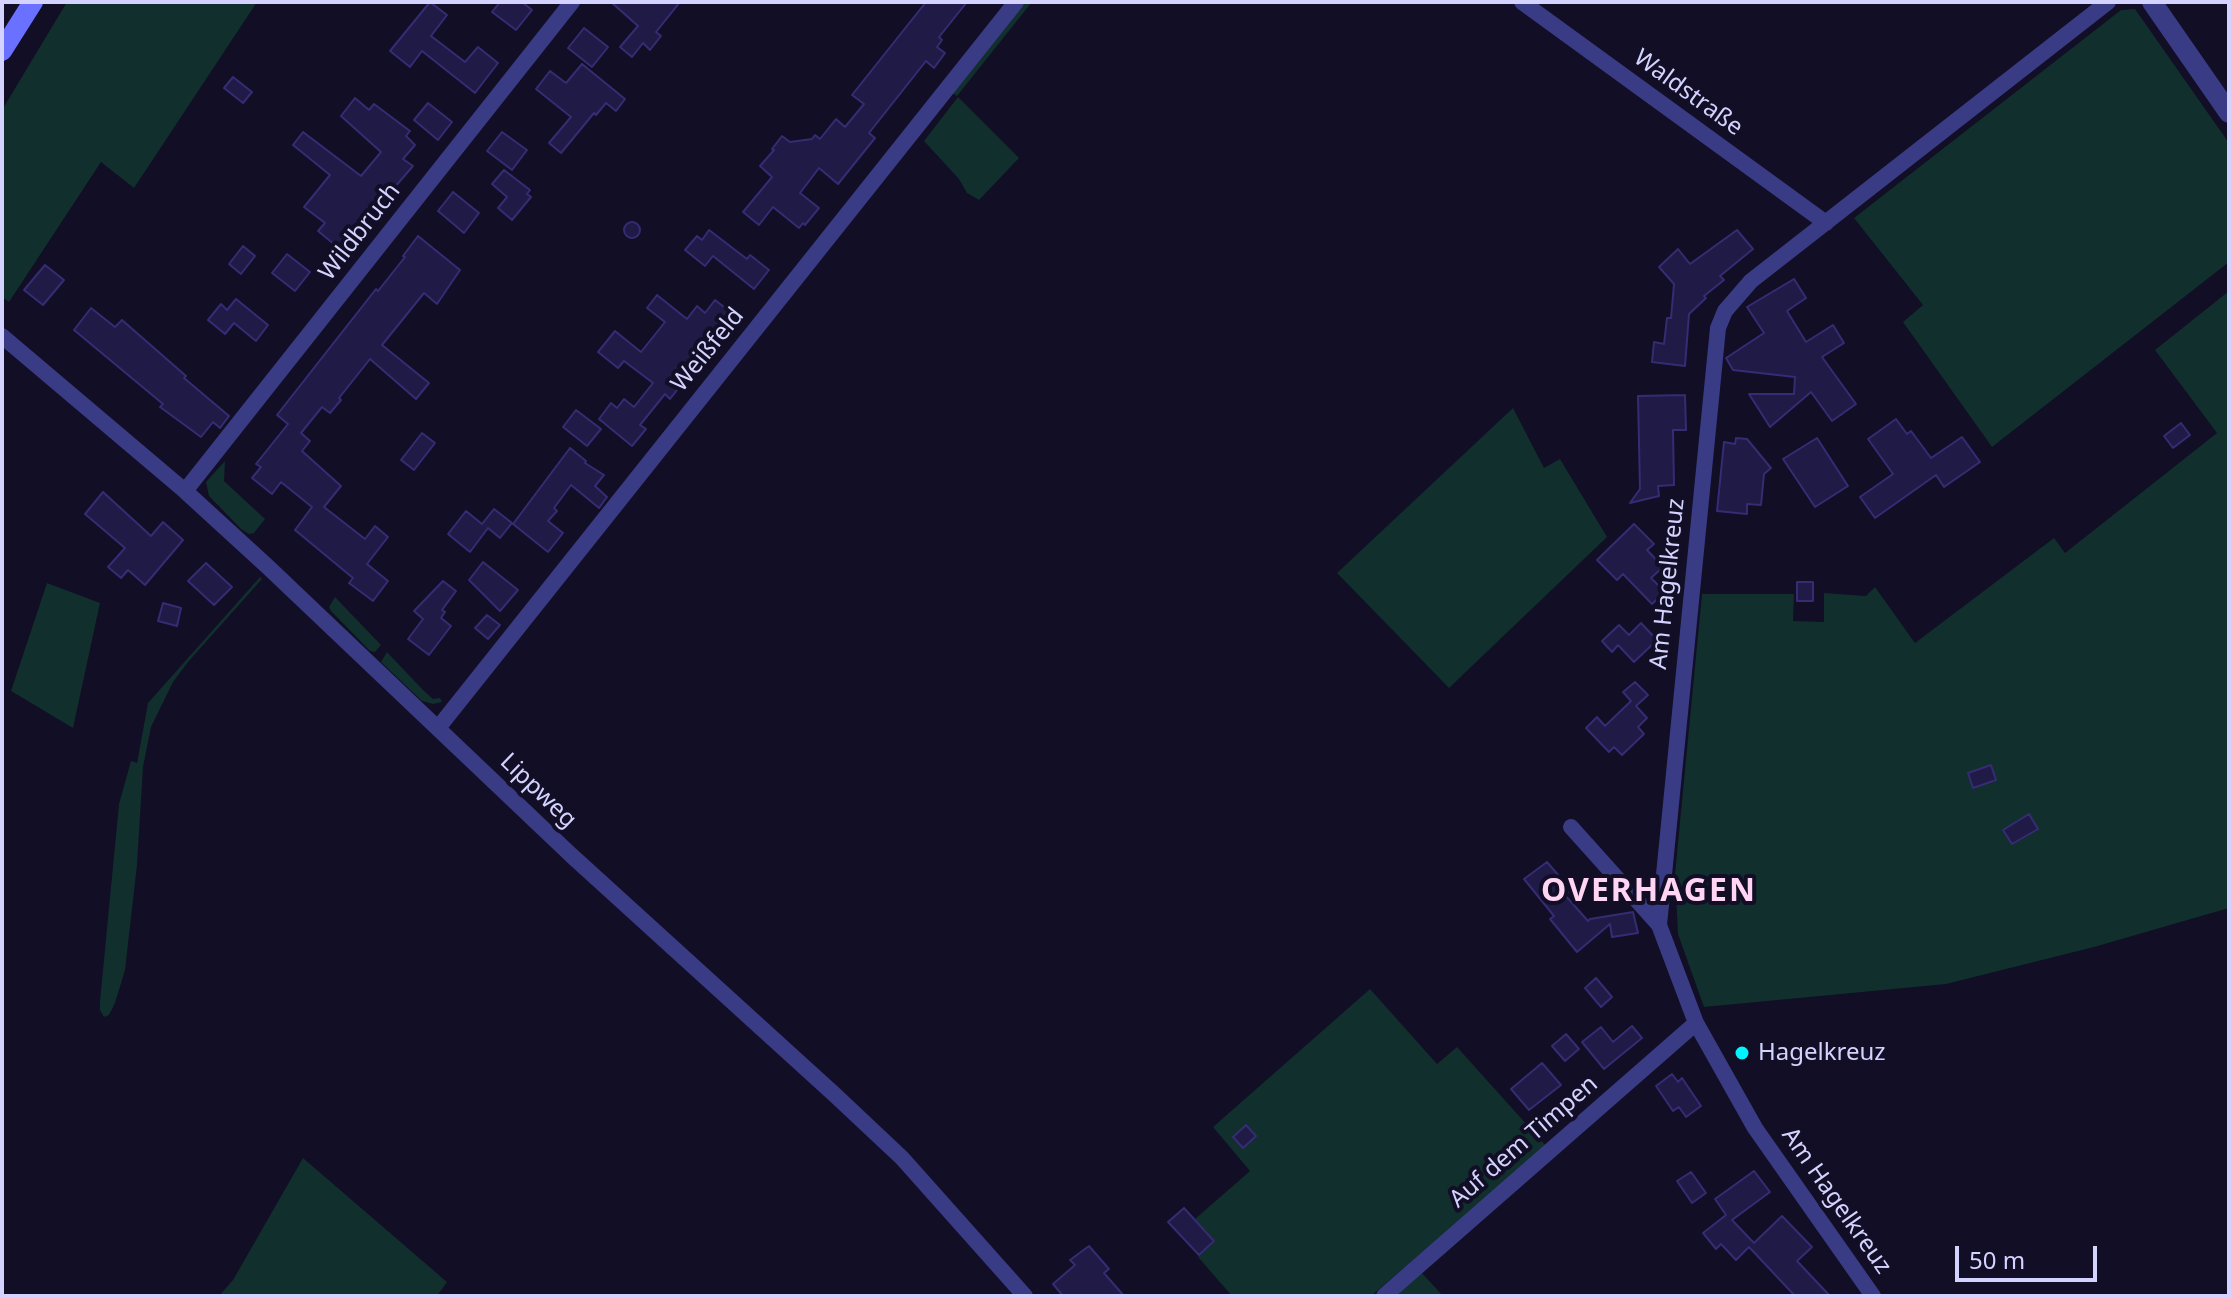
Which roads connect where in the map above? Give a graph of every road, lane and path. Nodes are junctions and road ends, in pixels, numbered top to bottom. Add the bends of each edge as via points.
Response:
1 (33, 2) edge
2 (572, 2) edge
3 (1016, 2) edge
4 (1522, 2) edge
5 (2108, 2) edge
6 (2152, 2) edge
7 (2, 51) edge
8 (2229, 113) edge
9 (1826, 223) junction
10 (2, 336) edge
11 (185, 491) junction
12 (438, 728) junction
13 (1571, 827) dead end
14 (1659, 925) junction
15 (1696, 1023) junction
16 (1025, 1296) edge
17 (1384, 1296) edge
18 (1873, 1296) edge

1 - 7 main road
2 - 11 street, Wildbruch
3 - 12 street, Weißfeld
4 - 9 street, Waldstraße
5 - 9 street, Am Hagelkreuz
6 - 8 street
9 - 14 street, Am Hagelkreuz via 1736,296 1718,328
10 - 11 street, Lippweg
11 - 12 street, Lippweg
12 - 16 street, Lippweg via 902,1158
13 - 14 street
14 - 15 street, Am Hagelkreuz
15 - 17 street, Auf dem Timpen
15 - 18 street, Am Hagelkreuz via 1755,1128

